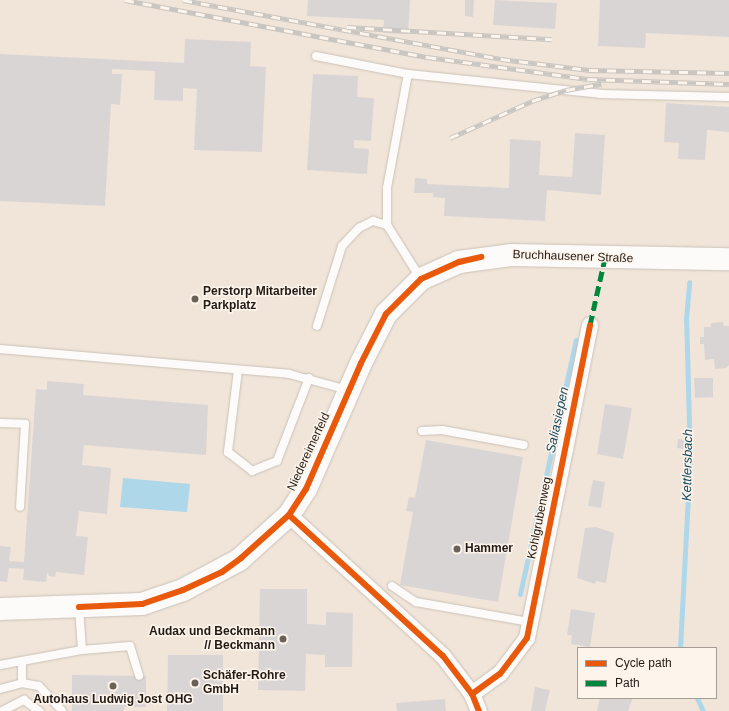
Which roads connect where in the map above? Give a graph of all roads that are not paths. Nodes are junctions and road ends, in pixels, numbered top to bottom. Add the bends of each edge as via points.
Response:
1 (316, 56) dead end
2 (408, 74) junction
3 (729, 96) edge
4 (387, 225) junction
5 (729, 259) edge
6 (422, 279) junction
7 (590, 325) dead end
8 (317, 326) dead end
9 (0, 349) edge
10 (238, 370) junction
11 (309, 378) junction
12 (349, 390) junction
13 (0, 423) edge
14 (422, 431) dead end
15 (524, 445) dead end
16 (20, 507) dead end
17 (289, 515) junction
18 (392, 586) dead end
19 (79, 607) junction
20 (0, 609) edge
21 (530, 622) junction
22 (82, 650) junction
23 (22, 663) junction
24 (0, 664) edge
25 (139, 676) dead end
26 (22, 683) junction
27 (0, 689) edge
28 (472, 694) junction
29 (2, 711) edge
30 (39, 711) edge
31 (62, 711) edge
32 (479, 711) edge

1 - 2 lane
2 - 3 lane via 600,94
2 - 4 lane via 387,188
4 - 6 lane
4 - 8 lane via 373,221 359,228 342,246
5 - 6 street, Bruchhausener Straße via 511,255 459,262
6 - 12 street, Niedereimerfeld via 386,314
7 - 21 street, Kohlgrubenweg
9 - 10 lane
10 - 11 lane
10 - 11 lane via 228,452 252,471 277,461
11 - 12 lane
12 - 17 street, Niedereimerfeld via 306,489
13 - 16 lane via 25,424
14 - 15 lane via 442,430
17 - 19 street, Niedereimerfeld via 239,560 183,590 142,604
17 - 28 street via 443,656
18 - 21 lane via 416,602
19 - 20 street, Niedereimerfeld
19 - 22 lane
21 - 28 street, Kohlgrubenweg via 527,638 516,657 500,674
22 - 23 lane
22 - 25 lane via 130,646
23 - 24 lane
23 - 26 lane
26 - 27 lane
26 - 31 lane via 39,686
28 - 32 street
29 - 30 lane via 24,700

